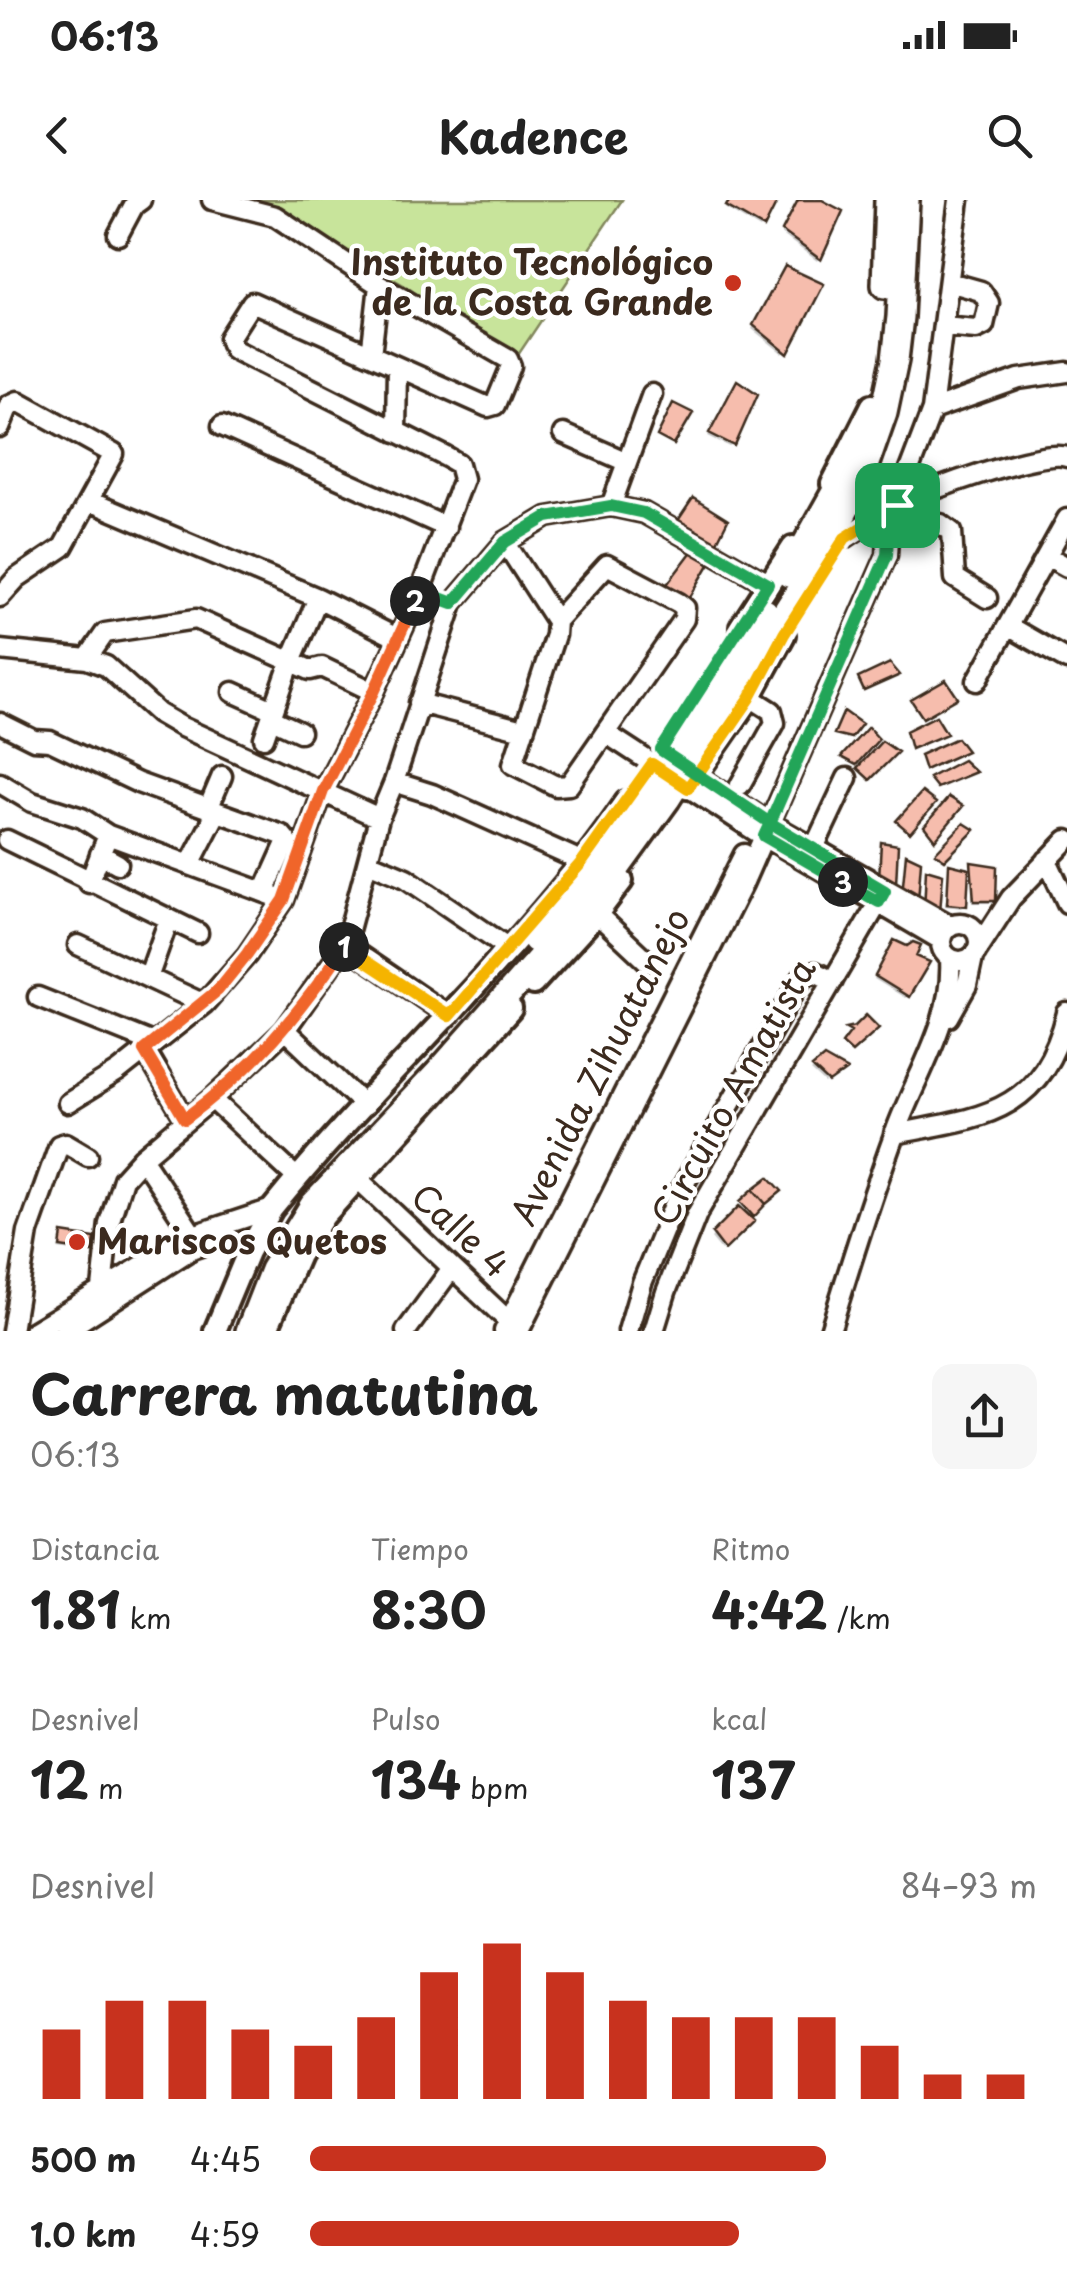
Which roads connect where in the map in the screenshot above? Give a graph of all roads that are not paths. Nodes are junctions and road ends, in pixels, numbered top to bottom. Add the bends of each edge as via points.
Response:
1 (142, 200) edge
2 (212, 200) edge
3 (888, 200) edge
4 (906, 200) edge
5 (959, 200) edge
6 (118, 235) dead end
7 (949, 282) junction
8 (379, 285) junction
9 (943, 326) junction
10 (371, 355) junction
11 (397, 367) junction
12 (1067, 372) edge
13 (652, 394) dead end
14 (872, 406) junction
15 (932, 410) junction
16 (222, 426) dead end
17 (0, 428) edge
18 (396, 432) junction
19 (563, 434) dead end
20 (1067, 444) edge
21 (1067, 456) edge
22 (627, 462) junction
23 (859, 483) junction
24 (89, 501) junction
25 (898, 504) junction
26 (611, 506) junction
27 (1067, 520) edge
28 (446, 527) junction
29 (845, 538) junction
30 (505, 542) junction
31 (1047, 556) junction
32 (1067, 567) edge
33 (768, 584) junction
34 (420, 591) junction
35 (0, 597) edge
36 (318, 598) junction
37 (987, 598) dead end
38 (453, 603) junction
39 (556, 621) junction
40 (1008, 626) junction
41 (397, 638) junction
42 (0, 650) edge
43 (87, 658) junction
44 (1067, 660) edge
45 (290, 661) junction
46 (977, 681) dead end
47 (233, 692) dead end
48 (374, 692) junction
49 (750, 698) junction
50 (419, 702) junction
51 (272, 715) junction
52 (0, 723) edge
53 (523, 730) junction
54 (300, 732) dead end
55 (606, 734) junction
56 (264, 738) dead end
57 (675, 770) junction
58 (222, 776) dead end
59 (847, 778) dead end
60 (394, 782) junction
61 (0, 783) edge
62 (740, 785) dead end
63 (323, 791) junction
64 (212, 811) junction
65 (379, 818) junction
66 (763, 827) junction
67 (108, 835) junction
68 (7, 840) dead end
69 (1067, 840) edge
70 (814, 848) junction
71 (100, 854) junction
72 (1047, 860) junction
73 (368, 862) junction
74 (582, 862) junction
75 (118, 864) dead end
76 (190, 864) junction
77 (89, 883) junction
78 (264, 892) junction
79 (882, 897) junction
80 (1011, 898) junction
81 (284, 900) junction
82 (1067, 903) edge
83 (597, 914) junction
84 (169, 919) junction
85 (953, 930) junction
86 (198, 934) dead end
87 (78, 945) dead end
88 (345, 945) junction
89 (510, 949) junction
90 (976, 953) junction
91 (950, 959) junction
92 (647, 961) dead end
93 (148, 978) junction
94 (833, 981) junction
95 (38, 996) dead end
96 (204, 1004) junction
97 (1067, 1013) edge
98 (449, 1016) junction
99 (285, 1030) junction
100 (933, 1042) junction
101 (148, 1046) junction
102 (443, 1077) junction
103 (212, 1099) junction
104 (68, 1103) dead end
105 (365, 1106) junction
106 (185, 1119) junction
107 (894, 1134) junction
108 (88, 1156) dead end
109 (142, 1158) junction
110 (297, 1178) junction
111 (357, 1178) junction
112 (272, 1209) junction
113 (193, 1235) junction
114 (248, 1252) junction
115 (452, 1268) junction
116 (642, 1283) junction
117 (666, 1292) junction
118 (101, 1298) junction
119 (510, 1328) edge
120 (12, 1331) edge
121 (34, 1331) edge
122 (66, 1331) edge
123 (216, 1331) edge
124 (233, 1331) edge
125 (248, 1331) edge
126 (266, 1331) edge
127 (406, 1331) edge
128 (628, 1331) edge
129 (654, 1331) edge
130 (830, 1331) edge

1 - 6 street
2 - 8 street via 275,216
3 - 14 highway via 883,344
4 - 23 highway via 896,360
5 - 7 street, Avenida Zihuatanejo
7 - 9 street, Avenida Zihuatanejo
7 - 9 street via 981,291 989,303 984,326
8 - 10 street
8 - 11 street via 508,358 510,366 495,406 488,408
9 - 15 street, Avenida Zihuatanejo
10 - 11 street
10 - 18 street via 252,302 229,338 233,349
11 - 18 street
12 - 15 street via 1019,379
13 - 22 street
14 - 33 main road
14 - 57 highway via 817,530
15 - 25 street, Avenida Zihuatanejo
16 - 28 street
17 - 24 street via 18,401 114,454
18 - 28 street via 459,464 464,479
19 - 22 street
20 - 25 street via 1045,446
21 - 25 street via 1041,456
22 - 26 street
23 - 29 main road
23 - 57 highway via 827,547
24 - 35 street via 63,547
24 - 36 street
25 - 29 street
25 - 37 street via 952,532 955,578
25 - 66 street, Avenida Zihuatanejo via 887,555
26 - 30 street via 547,517
26 - 33 street via 644,513
27 - 31 street
28 - 34 street
29 - 49 main road
30 - 38 street
30 - 39 street
31 - 32 street
31 - 40 street
33 - 57 main road
34 - 38 street
34 - 41 street
36 - 41 street
36 - 45 street
38 - 50 street
39 - 53 street
39 - 55 street via 607,565 684,608 684,618
40 - 44 street
40 - 46 street
41 - 48 street
42 - 43 street
43 - 45 street via 105,632 196,619
43 - 63 street via 182,728
45 - 48 street via 310,670 322,667
45 - 51 street
47 - 51 street
48 - 63 street
49 - 57 main road
49 - 62 street via 772,712 775,723
50 - 53 street
50 - 60 street
51 - 54 street
51 - 56 street
52 - 64 street
53 - 55 street via 514,764 566,788
55 - 57 street
57 - 66 street
57 - 74 main road
57 - 83 main road
57 - 102 highway via 576,920
57 - 124 highway via 519,960 280,1223
58 - 64 street
59 - 70 street
60 - 65 street
60 - 74 street
61 - 67 street
63 - 65 street
63 - 81 street
64 - 76 street
64 - 78 street via 287,841
65 - 73 street
66 - 70 street
66 - 79 street
66 - 119 street, Avenida Zihuatanejo
67 - 71 street
67 - 76 street
68 - 77 street
69 - 72 street
70 - 79 street
71 - 75 street
71 - 77 street
72 - 80 street
72 - 82 street
73 - 88 street
73 - 89 street via 406,878
74 - 89 main road
76 - 78 street
77 - 84 street
78 - 81 street
79 - 85 street
79 - 94 street, Circuito Amatista
80 - 85 street
80 - 90 street
81 - 96 street
83 - 92 street
83 - 102 main road
84 - 86 street
84 - 93 street
85 - 90 street via 979,940
85 - 91 street via 942,948
87 - 93 street
88 - 98 street
88 - 99 street
89 - 98 main road
90 - 91 street via 960,962
90 - 100 street via 967,985
91 - 100 street via 951,985
93 - 96 street
94 - 116 street via 814,972 802,978 679,1193
94 - 117 street, Circuito Amatista via 697,1214
95 - 101 street
96 - 101 street
97 - 107 street via 1040,1079 1022,1096 974,1118
98 - 105 main road
99 - 103 street
99 - 105 street
100 - 107 street
101 - 104 street
101 - 106 street
102 - 111 main road
102 - 125 highway via 313,1204 273,1270
103 - 106 street
103 - 110 street
105 - 110 main road
106 - 109 street
107 - 130 street
108 - 120 street via 59,1145 28,1232
109 - 113 street
109 - 118 street via 114,1198
110 - 112 main road
111 - 115 street, Calle 4
111 - 126 main road via 299,1255
112 - 113 street
112 - 114 main road
113 - 118 street
114 - 118 street via 228,1237 217,1238
114 - 123 main road
115 - 119 street, Calle 4
115 - 127 street
116 - 117 street
116 - 128 street
117 - 129 street, Circuito Amatista
118 - 121 street
118 - 122 street

